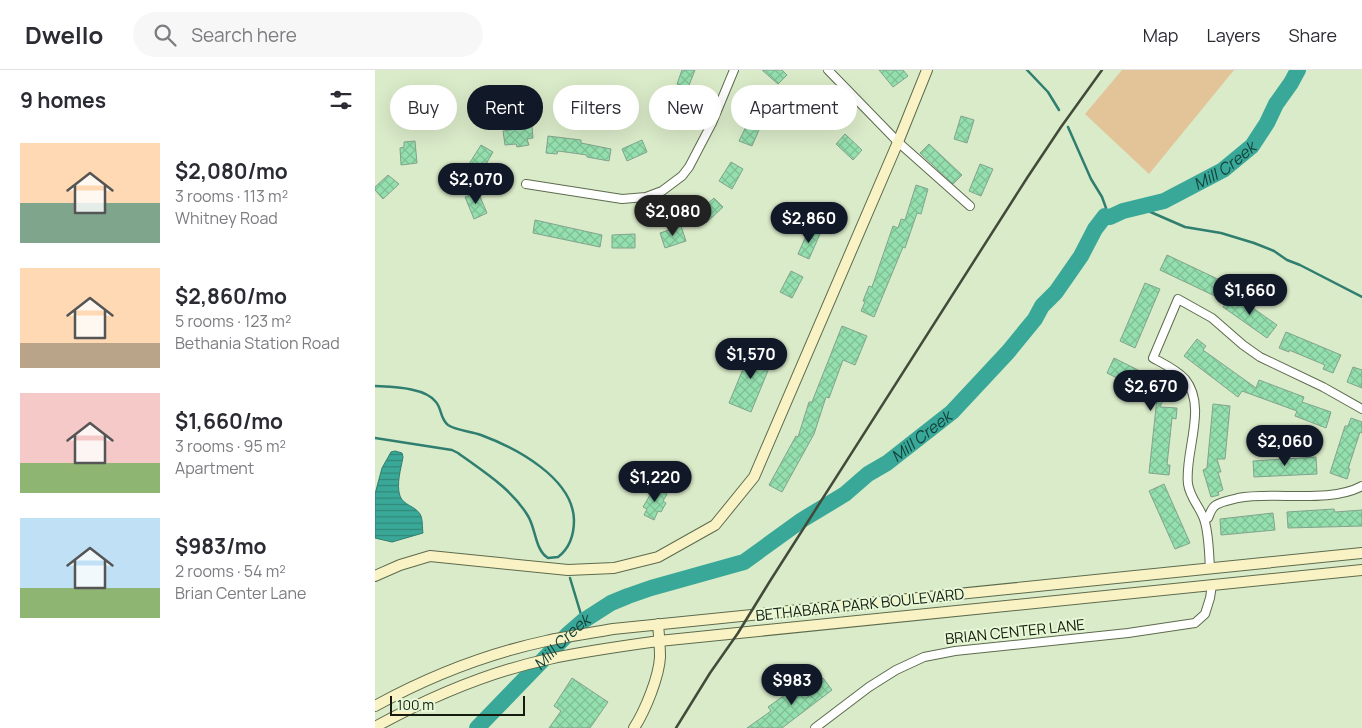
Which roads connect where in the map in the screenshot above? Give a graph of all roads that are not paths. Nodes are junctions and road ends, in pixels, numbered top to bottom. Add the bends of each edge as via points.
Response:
1 (734, 70) edge
2 (828, 70) edge
3 (927, 70) edge
4 (898, 142) junction
5 (526, 184) dead end
6 (970, 206) dead end
7 (1362, 409) edge
8 (1362, 486) edge
9 (1204, 519) junction
10 (1362, 553) edge
11 (1210, 568) junction
12 (1362, 570) edge
13 (375, 576) edge
14 (1211, 584) junction
15 (658, 624) junction
16 (659, 640) junction
17 (375, 706) edge
18 (375, 727) edge
19 (634, 728) edge
20 (815, 728) edge

1 - 5 street via 694,160 682,176 662,190 622,199
2 - 4 street
3 - 4 street
4 - 6 street
4 - 13 street via 754,477 715,525 658,557 614,568 568,570 430,556
7 - 9 street via 1260,357 1211,318 1178,298 1153,358 1183,378 1193,399 1195,412 1188,485
8 - 9 street via 1339,493 1227,500 1213,507 1208,518
9 - 11 street
10 - 11 street, BETHABARA PARK BOULEVARD
11 - 14 street
11 - 15 street, BETHABARA PARK BOULEVARD
12 - 14 street, BETHABARA PARK BOULEVARD
14 - 16 street, BETHABARA PARK BOULEVARD
14 - 20 street, BRIAN CENTER LANE via 1205,614 1195,623 924,657 869,687
15 - 16 street
15 - 17 street, BETHABARA PARK BOULEVARD via 546,641 434,678
16 - 18 street, BETHABARA PARK BOULEVARD via 549,659 463,685
16 - 19 street via 656,678

